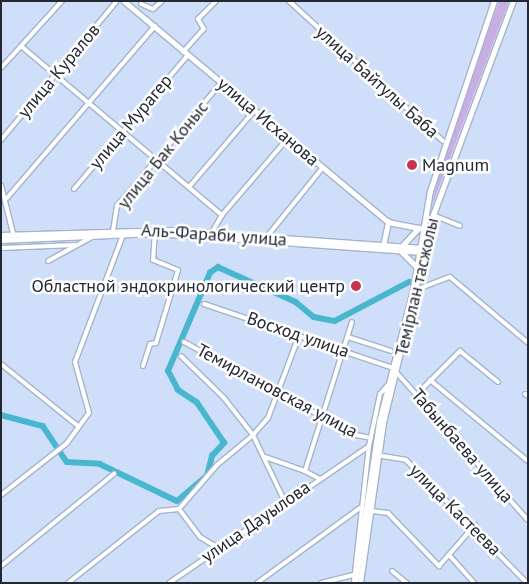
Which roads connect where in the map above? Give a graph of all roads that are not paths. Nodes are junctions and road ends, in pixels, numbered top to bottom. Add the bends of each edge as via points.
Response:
1 (62, 1) edge
2 (117, 1) edge
3 (124, 1) edge
4 (162, 1) edge
5 (216, 1) edge
6 (288, 1) edge
7 (494, 1) edge
8 (513, 1) edge
9 (141, 4) dead end
10 (154, 26) junction
11 (21, 46) junction
12 (185, 53) junction
13 (1, 68) edge
14 (56, 75) junction
15 (221, 83) junction
16 (89, 102) junction
17 (254, 111) junction
18 (124, 130) junction
19 (288, 138) junction
20 (1, 140) edge
21 (443, 141) junction
22 (156, 159) junction
23 (323, 167) junction
24 (1, 185) edge
25 (189, 187) junction
26 (74, 189) dead end
27 (430, 189) junction
28 (441, 192) junction
29 (6, 198) junction
30 (222, 215) junction
31 (434, 215) junction
32 (388, 222) junction
33 (424, 224) junction
34 (460, 226) dead end
35 (419, 228) junction
36 (113, 231) junction
37 (124, 232) junction
38 (154, 233) junction
39 (211, 234) junction
40 (1, 235) edge
41 (94, 236) junction
42 (14, 237) junction
43 (265, 239) junction
44 (1, 240) edge
45 (75, 245) junction
46 (383, 246) junction
47 (1, 248) edge
48 (401, 249) junction
49 (423, 251) junction
50 (48, 261) dead end
51 (417, 267) junction
52 (418, 289) junction
53 (204, 304) dead end
54 (352, 322) dead end
55 (299, 336) junction
56 (348, 337) junction
57 (184, 342) dead end
58 (527, 342) edge
59 (343, 350) junction
60 (391, 351) dead end
61 (181, 356) dead end
62 (2, 365) edge
63 (143, 366) dead end
64 (395, 370) junction
65 (430, 380) junction
66 (498, 382) dead end
67 (387, 386) junction
68 (277, 392) junction
69 (414, 396) junction
70 (324, 414) junction
71 (79, 427) junction
72 (253, 435) junction
73 (371, 438) junction
74 (369, 446) junction
75 (376, 455) junction
76 (264, 457) junction
77 (528, 462) edge
78 (305, 471) junction
79 (114, 474) dead end
80 (318, 478) junction
81 (1, 488) edge
82 (7, 490) junction
83 (1, 495) edge
84 (284, 500) junction
85 (360, 508) junction
86 (180, 509) junction
87 (372, 511) junction
88 (528, 520) edge
89 (475, 525) junction
90 (218, 548) junction
91 (448, 555) junction
92 (1, 566) edge
93 (392, 571) dead end
94 (353, 575) junction
95 (68, 583) edge
96 (170, 583) edge
97 (258, 583) edge
98 (321, 583) edge
99 (355, 583) edge
100 (360, 583) edge
101 (407, 583) edge
102 (474, 583) edge
103 (527, 583) edge

1 - 11 street
2 - 14 street, улица Куралов
3 - 10 main road, улица Исханова
4 - 9 street via 153,9
5 - 12 street, улица Мурагер via 198,19 204,29
6 - 21 street, улица Байтулы Баба
7 - 21 main road, Темірлан тасжолы
8 - 28 main road, Темірлан тасжолы
10 - 12 main road, улица Исханова
10 - 16 street
11 - 13 street
11 - 14 street
12 - 15 main road, улица Исханова
12 - 18 street, улица Мурагер
14 - 16 street
14 - 20 street, улица Куралов
15 - 17 main road, улица Исханова
15 - 22 street, улица Бак Коныс
16 - 18 street
16 - 29 street
17 - 19 main road, улица Исханова
17 - 25 street
18 - 22 street
18 - 26 street, улица Мурагер
19 - 23 main road, улица Исханова
19 - 30 street
21 - 27 main road, Темірлан тасжолы
22 - 25 street
22 - 36 street, улица Бак Коныс via 117,206
23 - 32 main road, улица Исханова
23 - 43 street
24 - 29 street
25 - 30 street
27 - 28 main road via 434,194
27 - 33 main road, Темірлан тасжолы
28 - 31 main road, Темірлан тасжолы
29 - 42 street
30 - 39 street
31 - 34 street
31 - 49 main road, Темірлан тасжолы
32 - 35 main road, улица Исханова
32 - 46 main road
33 - 35 main road
33 - 49 main road, Темірлан тасжолы
35 - 48 main road
36 - 37 main road, Аль-Фараби улица
36 - 42 main road, Аль-Фараби улица
37 - 38 main road, Аль-Фараби улица
37 - 39 main road, Аль-Фараби улица
37 - 41 main road, Аль-Фараби улица
37 - 71 street via 75,362 78,384 88,408
38 - 48 main road, Аль-Фараби улица
38 - 63 street via 153,260 178,270 156,343 150,344
39 - 43 main road, Аль-Фараби улица
40 - 42 main road, Аль-Фараби улица
41 - 42 main road, Аль-Фараби улица
41 - 45 street
42 - 44 main road, Аль-Фараби улица
43 - 46 main road, Аль-Фараби улица
45 - 47 street
45 - 50 street
46 - 48 main road, Аль-Фараби улица
48 - 49 main road, Аль-Фараби улица
48 - 51 main road
49 - 51 main road, Темірлан тасжолы
49 - 52 main road, Темірлан тасжолы
51 - 64 main road, Темірлан тасжолы
52 - 58 street via 448,277
52 - 64 main road, Темірлан тасжолы
53 - 55 street, Восход улица
54 - 56 street
55 - 59 street, Восход улица
55 - 68 street
56 - 59 street
56 - 60 street
57 - 68 street, Темирлановская улица
59 - 64 street, Восход улица
59 - 70 street
61 - 72 street via 224,398
62 - 71 street
64 - 67 main road, Темірлан тасжолы
64 - 69 street, Табынбаева улица
64 - 75 main road, Темірлан тасжолы
65 - 66 street via 460,351
65 - 69 street
65 - 77 street
67 - 73 street via 380,394
67 - 75 main road, Темірлан тасжолы
68 - 70 street, Темирлановская улица
68 - 72 street via 268,418
69 - 88 street, Табынбаева улица
70 - 73 street, Темирлановская улица via 356,435
70 - 78 street
71 - 82 street via 67,443
72 - 76 street
72 - 86 street via 217,465
73 - 74 street
74 - 80 street, улица Дауылова
74 - 85 street
75 - 87 main road, Темірлан тасжолы
75 - 89 street, улица Кастеева via 406,460
75 - 99 main road, Темірлан тасжолы
76 - 78 street
76 - 84 street
78 - 80 street
79 - 92 street
80 - 84 street, улица Дауылова
81 - 82 street
82 - 83 street
84 - 90 street, улица Дауылова
85 - 94 street
85 - 97 street
86 - 90 street via 200,538
86 - 95 street via 159,511
87 - 91 street via 388,513 440,566
87 - 100 main road, Темірлан тасжолы
89 - 91 street
89 - 103 street, улица Кастеева
90 - 96 street, улица Дауылова
91 - 102 street
93 - 101 street
94 - 98 street
94 - 99 street

